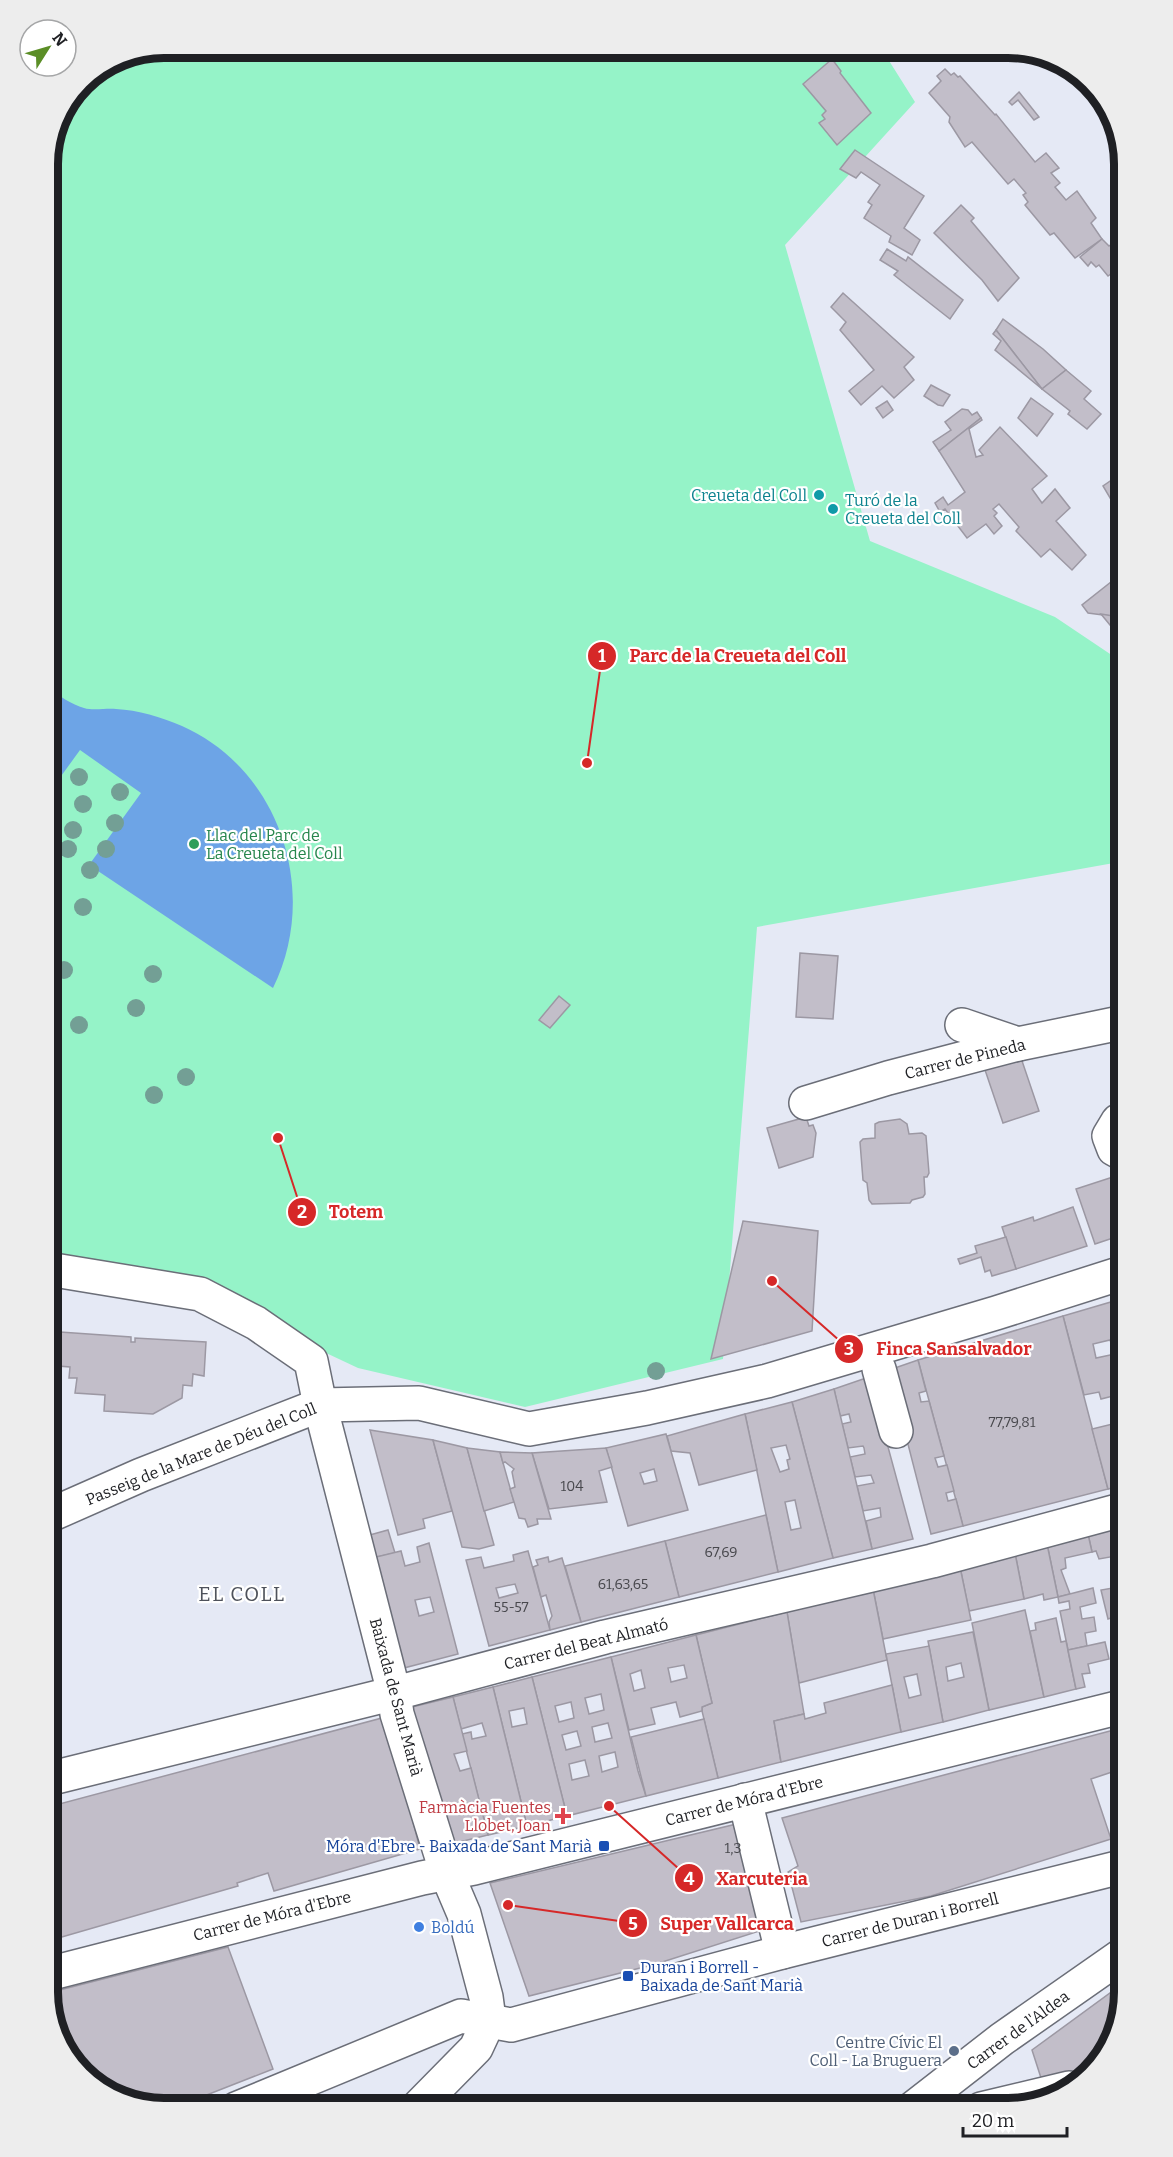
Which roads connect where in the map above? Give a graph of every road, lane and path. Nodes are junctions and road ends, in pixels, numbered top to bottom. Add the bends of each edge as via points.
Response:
1 (962, 1024) dead end
2 (1114, 1024) edge
3 (1018, 1044) junction
4 (806, 1103) dead end
5 (1114, 1128) edge
6 (1114, 1149) edge
7 (58, 1271) edge
8 (1114, 1275) edge
9 (879, 1369) dead end
10 (320, 1405) junction
11 (896, 1431) dead end
12 (58, 1511) edge
13 (1114, 1512) edge
14 (394, 1693) junction
15 (1114, 1709) edge
16 (58, 1776) edge
17 (745, 1800) junction
18 (1114, 1869) edge
19 (447, 1874) junction
20 (782, 1952) junction
21 (1114, 1961) edge
22 (58, 1971) edge
23 (486, 2022) junction
24 (262, 2098) edge
25 (427, 2098) edge
26 (926, 2098) edge

1 - 3 street
2 - 3 street, Carrer de Pineda
3 - 4 street, Carrer de Pineda
5 - 6 street via 1109,1136
7 - 10 street, Baixada de Sant Marià via 200,1294 256,1323 311,1361
8 - 10 street, Passeig de la Mare de Déu del Coll via 767,1381 529,1429 419,1402
9 - 11 street
10 - 12 street, Passeig de la Mare de Déu del Coll
10 - 14 street, Baixada de Sant Marià
13 - 14 street, Carrer del Beat Almató via 932,1561 605,1637
14 - 16 street, Carrer del Beat Almató
14 - 19 street, Baixada de Sant Marià
15 - 17 street, Carrer de Móra d'Ebre
17 - 19 street, Carrer de Móra d'Ebre
17 - 20 street
18 - 20 street, Carrer de Duran i Borrell
19 - 22 street, Carrer de Móra d'Ebre
19 - 23 street, Baixada de Sant Marià via 470,1933 486,1997
20 - 23 street, Carrer de Duran i Borrell via 511,2025
21 - 26 street, Carrer de l'Aldea
23 - 24 street, Carrer de Duran i Borrell via 460,2016
23 - 25 street via 476,2048

